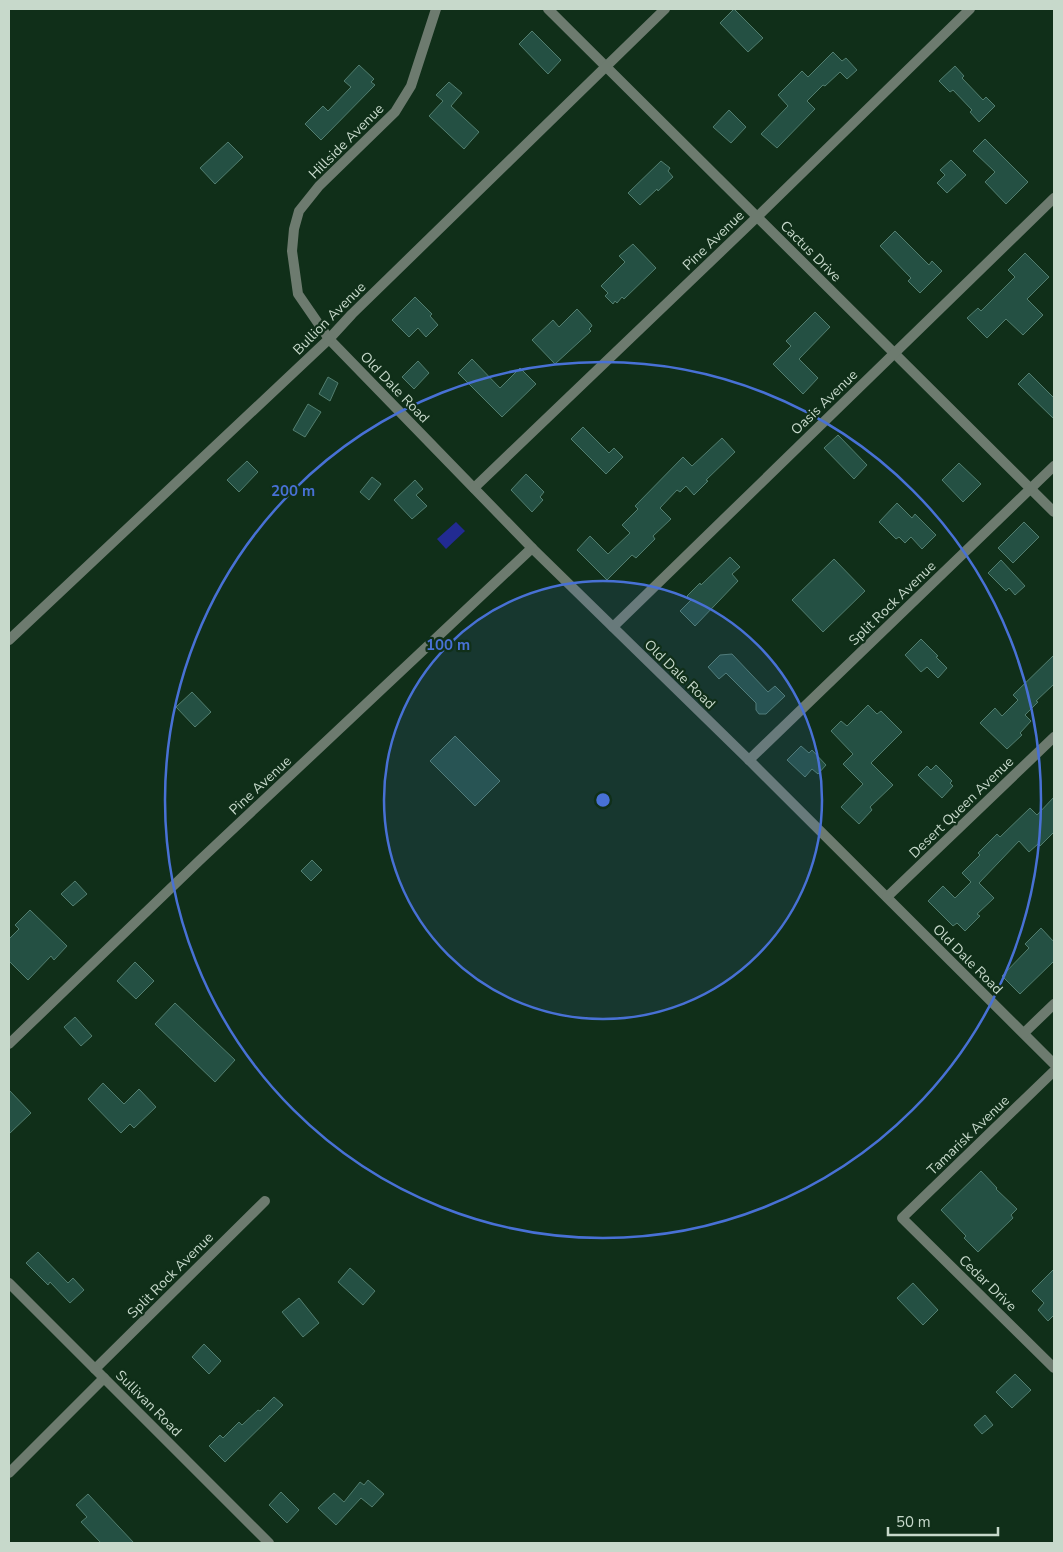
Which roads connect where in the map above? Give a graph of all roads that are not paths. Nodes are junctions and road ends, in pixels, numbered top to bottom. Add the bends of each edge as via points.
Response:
1 (436, 9) edge
2 (548, 9) edge
3 (665, 9) edge
4 (970, 9) edge
5 (606, 67) junction
6 (1054, 198) edge
7 (757, 217) junction
8 (298, 294) joint
9 (329, 339) junction
10 (894, 353) junction
11 (1054, 466) edge
12 (474, 488) junction
13 (1030, 489) junction
14 (1054, 512) edge
15 (532, 548) junction
16 (612, 627) junction
17 (9, 640) edge
18 (1054, 737) edge
19 (749, 760) junction
20 (887, 897) junction
21 (1054, 1004) edge
22 (1024, 1033) junction
23 (9, 1044) edge
24 (1054, 1064) edge
25 (1054, 1072) edge
26 (265, 1201) dead end
27 (902, 1218) joint
28 (9, 1283) edge
29 (1054, 1368) edge
30 (95, 1370) junction
31 (104, 1378) junction
32 (9, 1473) edge
33 (269, 1543) edge

1 - 8 street, Hillside Avenue via 411,86 395,112 319,186 299,211 292,251
2 - 5 street, Cactus Drive
3 - 5 street, Bullion Avenue
4 - 7 street, Pine Avenue
5 - 7 street, Cactus Drive
5 - 9 street, Bullion Avenue
6 - 10 street, Oasis Avenue
7 - 10 street, Cactus Drive
7 - 12 street, Pine Avenue
8 - 9 street, Old Dale Road
9 - 12 street, Old Dale Road
9 - 17 street, Bullion Avenue
10 - 13 street, Cactus Drive
10 - 16 street, Oasis Avenue
11 - 13 street, Split Rock Avenue
12 - 15 street, Old Dale Road
13 - 14 street, Cactus Drive
13 - 19 street, Split Rock Avenue
15 - 16 street, Old Dale Road
15 - 23 street, Pine Avenue
16 - 19 street, Old Dale Road
18 - 20 street, Desert Queen Avenue
19 - 20 street, Old Dale Road
20 - 22 street, Old Dale Road
21 - 22 street
22 - 24 street, Old Dale Road
25 - 27 street, Tamarisk Avenue
26 - 30 street, Split Rock Avenue
27 - 29 street, Cedar Drive
28 - 30 street, Sullivan Road
30 - 31 street, Sullivan Road
31 - 32 street
31 - 33 street, Sullivan Road

